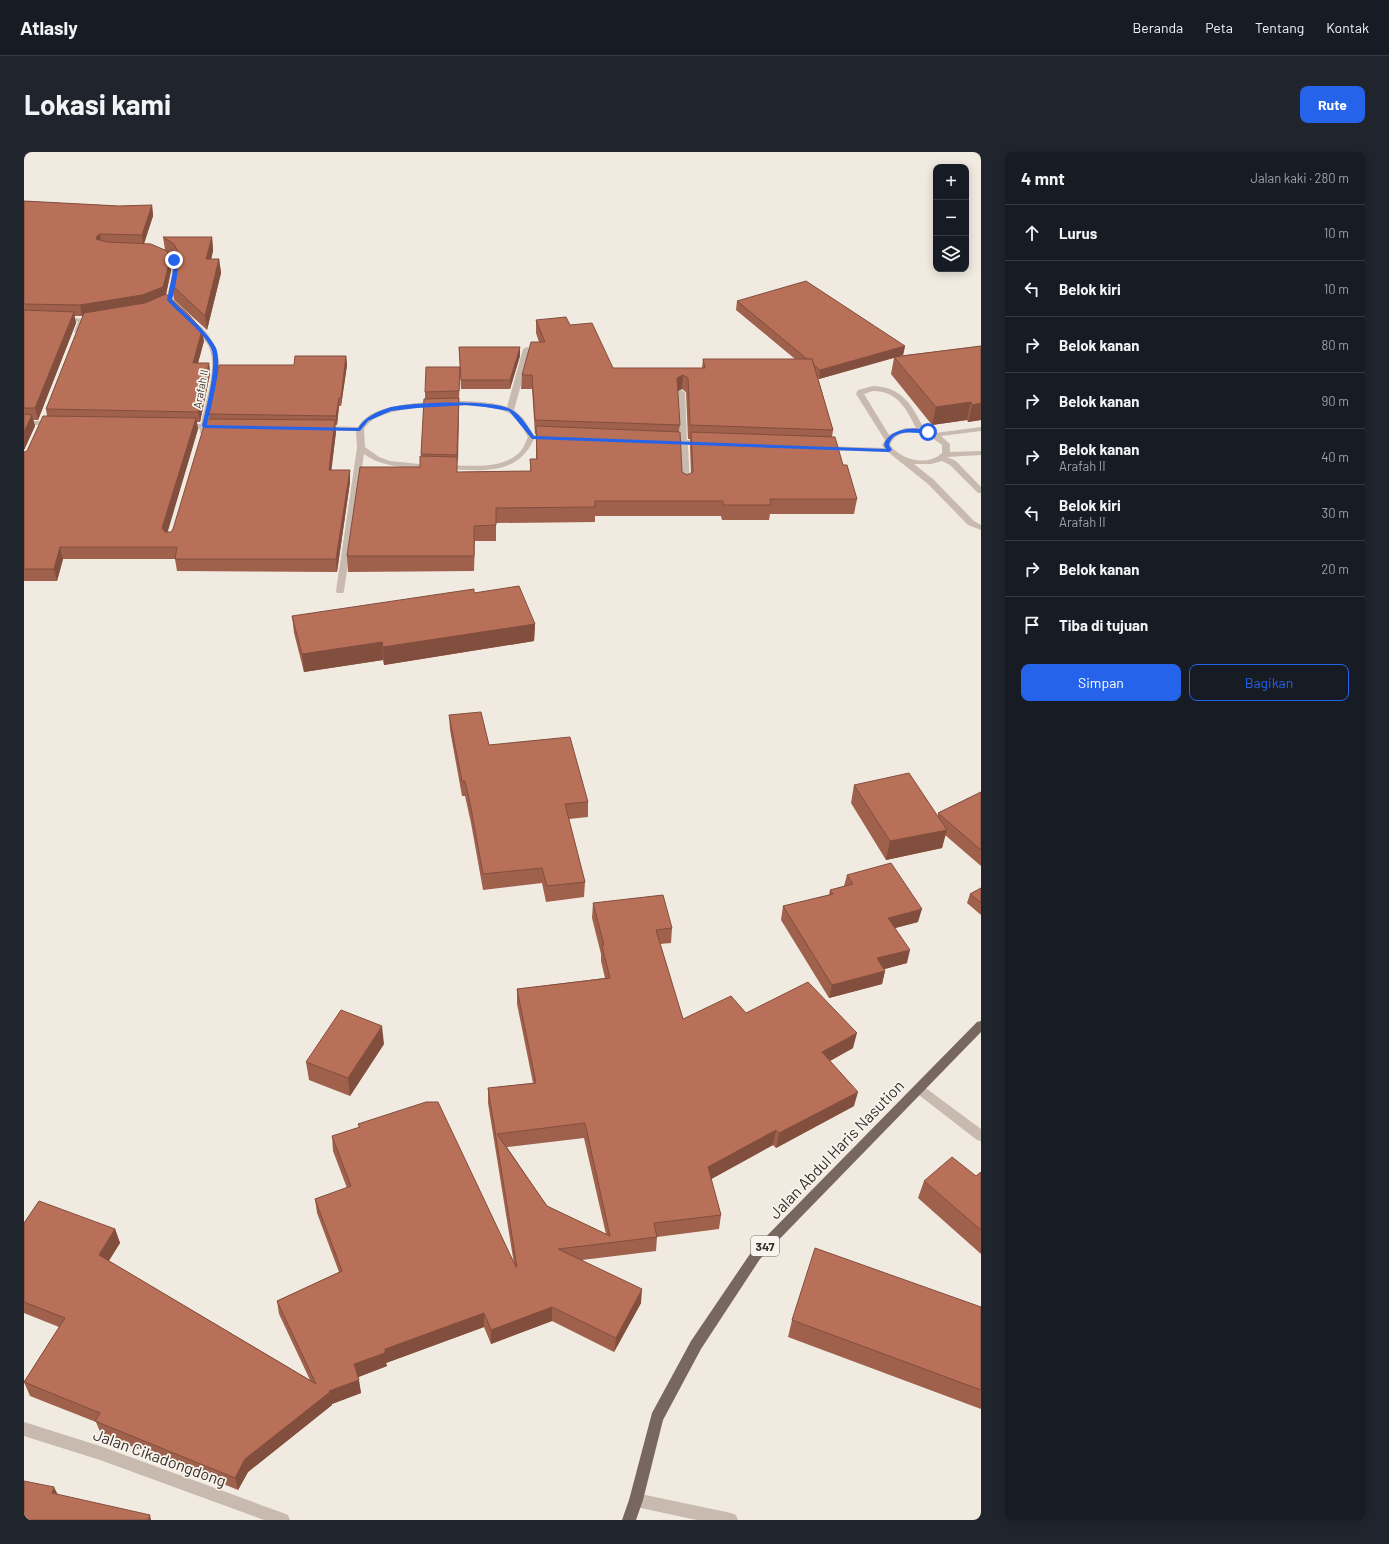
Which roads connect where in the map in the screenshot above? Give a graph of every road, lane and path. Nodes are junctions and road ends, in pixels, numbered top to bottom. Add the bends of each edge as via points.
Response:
1 (152, 250) edge
2 (152, 307) edge
3 (186, 317) edge
4 (53, 319) edge
5 (73, 342) edge
6 (527, 349) dead end
7 (681, 392) edge
8 (510, 410) junction
9 (24, 423) edge
10 (65, 424) edge
11 (173, 426) edge
12 (204, 426) junction
13 (228, 427) edge
14 (313, 428) edge
15 (360, 429) junction
16 (981, 429) edge
17 (921, 431) junction
18 (935, 435) junction
19 (532, 437) junction
20 (555, 438) edge
21 (888, 439) junction
22 (200, 442) edge
23 (662, 442) edge
24 (685, 443) junction
25 (708, 444) edge
26 (361, 448) junction
27 (818, 448) edge
28 (889, 450) junction
29 (981, 453) edge
30 (945, 456) junction
31 (903, 459) junction
32 (686, 487) edge
33 (981, 491) edge
34 (981, 528) edge
35 (340, 591) dead end
36 (981, 1025) edge
37 (919, 1089) junction
38 (981, 1136) edge
39 (24, 1429) edge
40 (636, 1500) junction
41 (283, 1520) edge
42 (628, 1520) edge
43 (731, 1520) edge

1 - 2 street via 167,255 174,260 176,266 172,303
3 - 12 street, Arafah II via 207,338 216,358
4 - 5 street via 85,320
6 - 8 street
7 - 24 street
8 - 15 street via 466,404 390,409 366,420
8 - 19 street
9 - 10 street
11 - 12 street
12 - 13 street
12 - 22 street, Arafah II
14 - 15 street
15 - 26 street
16 - 18 street
17 - 18 street
17 - 21 street via 906,430
17 - 21 street via 914,416 899,395 893,391 884,389 861,392
18 - 30 street via 946,444
19 - 20 street
19 - 26 street via 524,452 516,459 499,466 484,468 416,467 389,463 376,459
21 - 28 street via 886,445
23 - 24 street
24 - 25 street
24 - 32 street
26 - 35 street
27 - 28 street
28 - 31 street
29 - 30 street
30 - 31 street via 932,462 917,463
30 - 33 street
31 - 34 street via 963,516
36 - 37 main road, Jalan Abdul Haris Nasution / 347
37 - 38 street
37 - 40 main road, Jalan Abdul Haris Nasution / 347 via 756,1254 696,1345 657,1418
39 - 41 street, Jalan Cikadongdong via 100,1453
40 - 42 main road, Jalan Abdul Haris Nasution / 347
40 - 43 street

